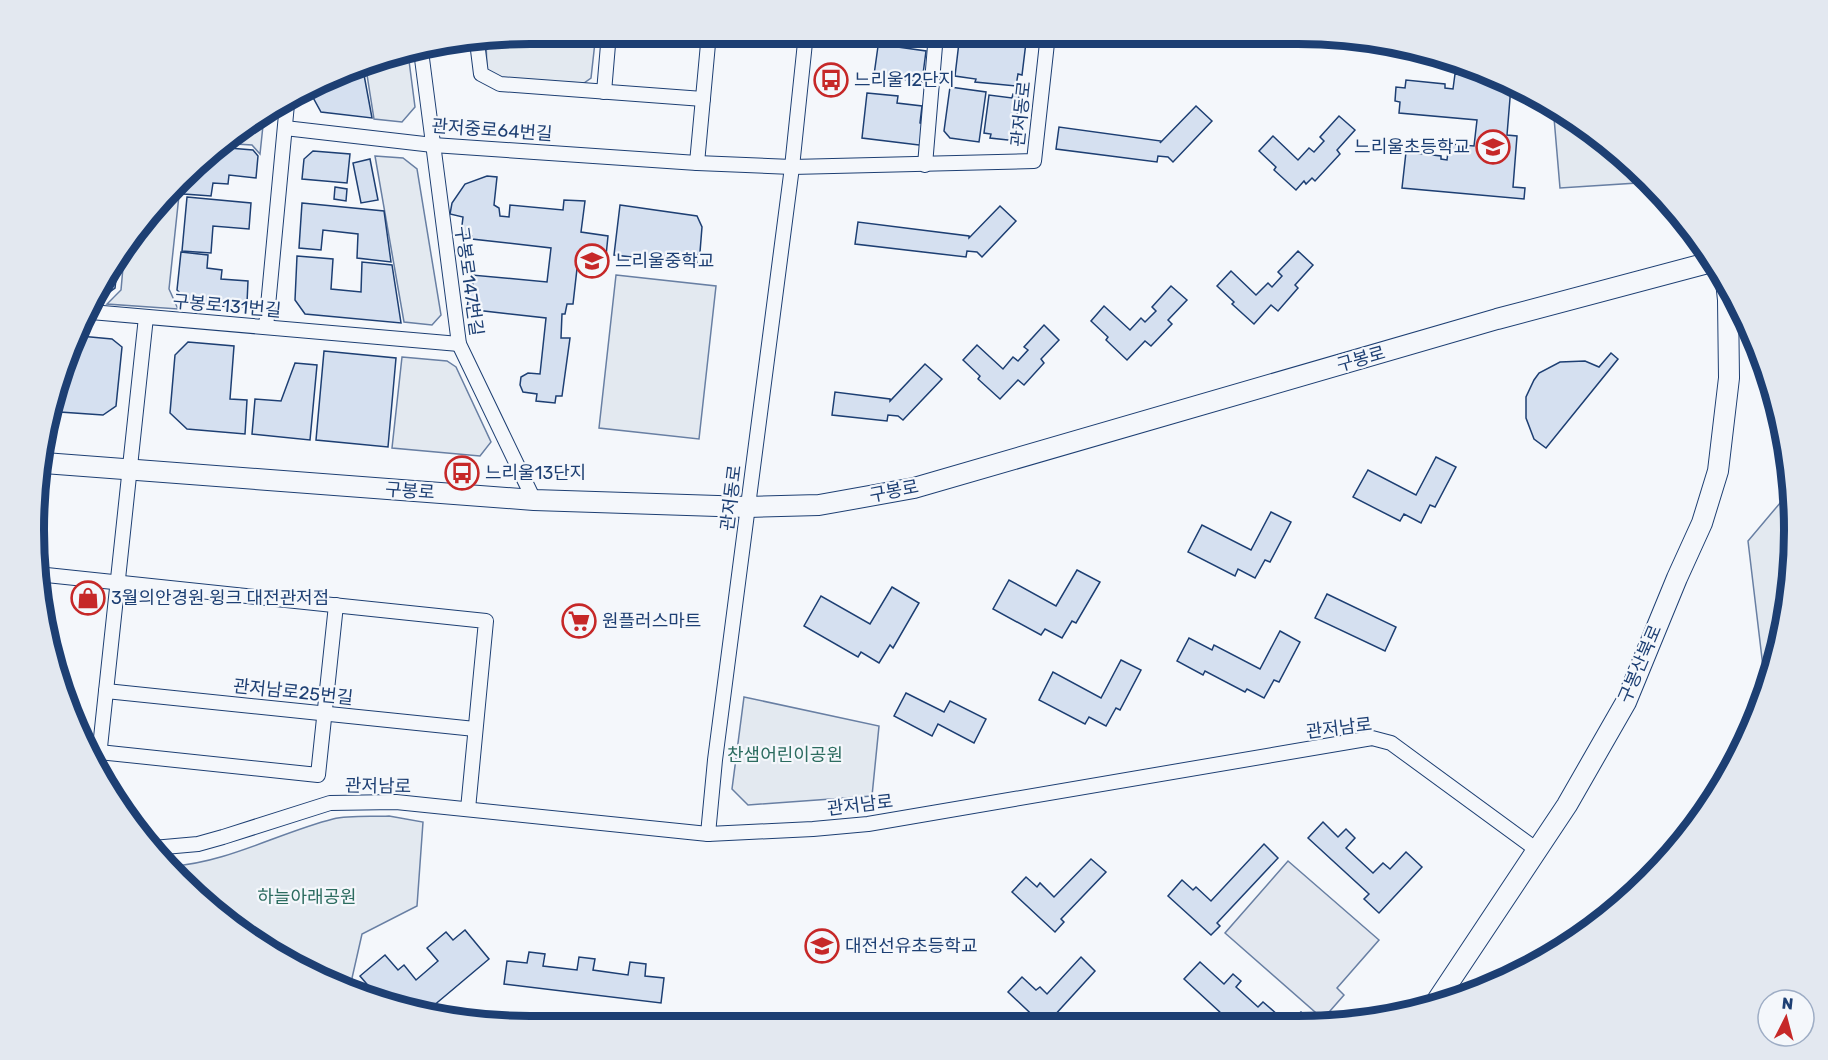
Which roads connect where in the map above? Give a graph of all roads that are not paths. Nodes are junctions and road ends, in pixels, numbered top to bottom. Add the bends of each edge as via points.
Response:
1 (608, 44) edge
2 (709, 44) edge
3 (805, 44) edge
4 (935, 44) edge
5 (1047, 44) edge
6 (478, 47) edge
7 (422, 56) edge
8 (604, 92) junction
9 (703, 99) junction
10 (287, 109) edge
11 (285, 128) junction
12 (433, 145) junction
13 (696, 163) junction
14 (925, 165) junction
15 (792, 167) junction
16 (1705, 264) edge
17 (1728, 304) edge
18 (95, 312) edge
19 (146, 317) junction
20 (266, 327) junction
21 (459, 344) junction
22 (49, 462) edge
23 (131, 470) junction
24 (534, 500) junction
25 (748, 507) junction
26 (46, 575) edge
27 (118, 583) junction
28 (336, 605) junction
29 (106, 691) junction
30 (325, 714) junction
31 (475, 729) junction
32 (98, 752) edge
33 (102, 759) edge
34 (468, 809) junction
35 (708, 834) junction
36 (162, 848) edge
37 (1537, 850) junction
38 (1441, 995) edge

1 - 8 street
2 - 9 street
3 - 15 street, 관저동로
4 - 14 street
5 - 14 street, 관저동로 via 1034,161
6 - 8 street via 481,74 500,84
7 - 12 street, 구봉로147번길
8 - 9 street
9 - 13 street
10 - 11 street
11 - 12 street, 관저중로64번길
11 - 20 street
12 - 13 street, 관저중로64번길
12 - 21 street, 구봉로147번길
13 - 15 street, 관저중로64번길
14 - 15 street, 관저동로
15 - 25 street, 관저동로
16 - 25 main road, 구봉로 via 1497,319 914,488 819,505
17 - 37 main road, 구봉산북로 via 1729,378 1718,471 1702,523 1626,702
18 - 19 street
19 - 20 street, 구봉로131번길
19 - 23 street, 구봉로131번길
20 - 21 street, 구봉로131번길
21 - 24 street, 구봉로147번길
22 - 23 main road, 구봉로
23 - 24 main road, 구봉로
23 - 27 street
24 - 25 main road, 구봉로
25 - 35 street, 관저동로
26 - 27 street
27 - 28 street
27 - 29 street
28 - 30 street
28 - 31 street via 486,621
29 - 30 street, 관저남로25번길
29 - 32 street
30 - 31 street, 관저남로25번길
30 - 33 street via 318,775
31 - 34 street
34 - 35 street, 관저남로
34 - 36 street, 관저남로 via 396,802 330,803 214,839
35 - 37 street, 관저남로 via 868,824 1372,738 1391,743
37 - 38 main road, 구봉산북로

